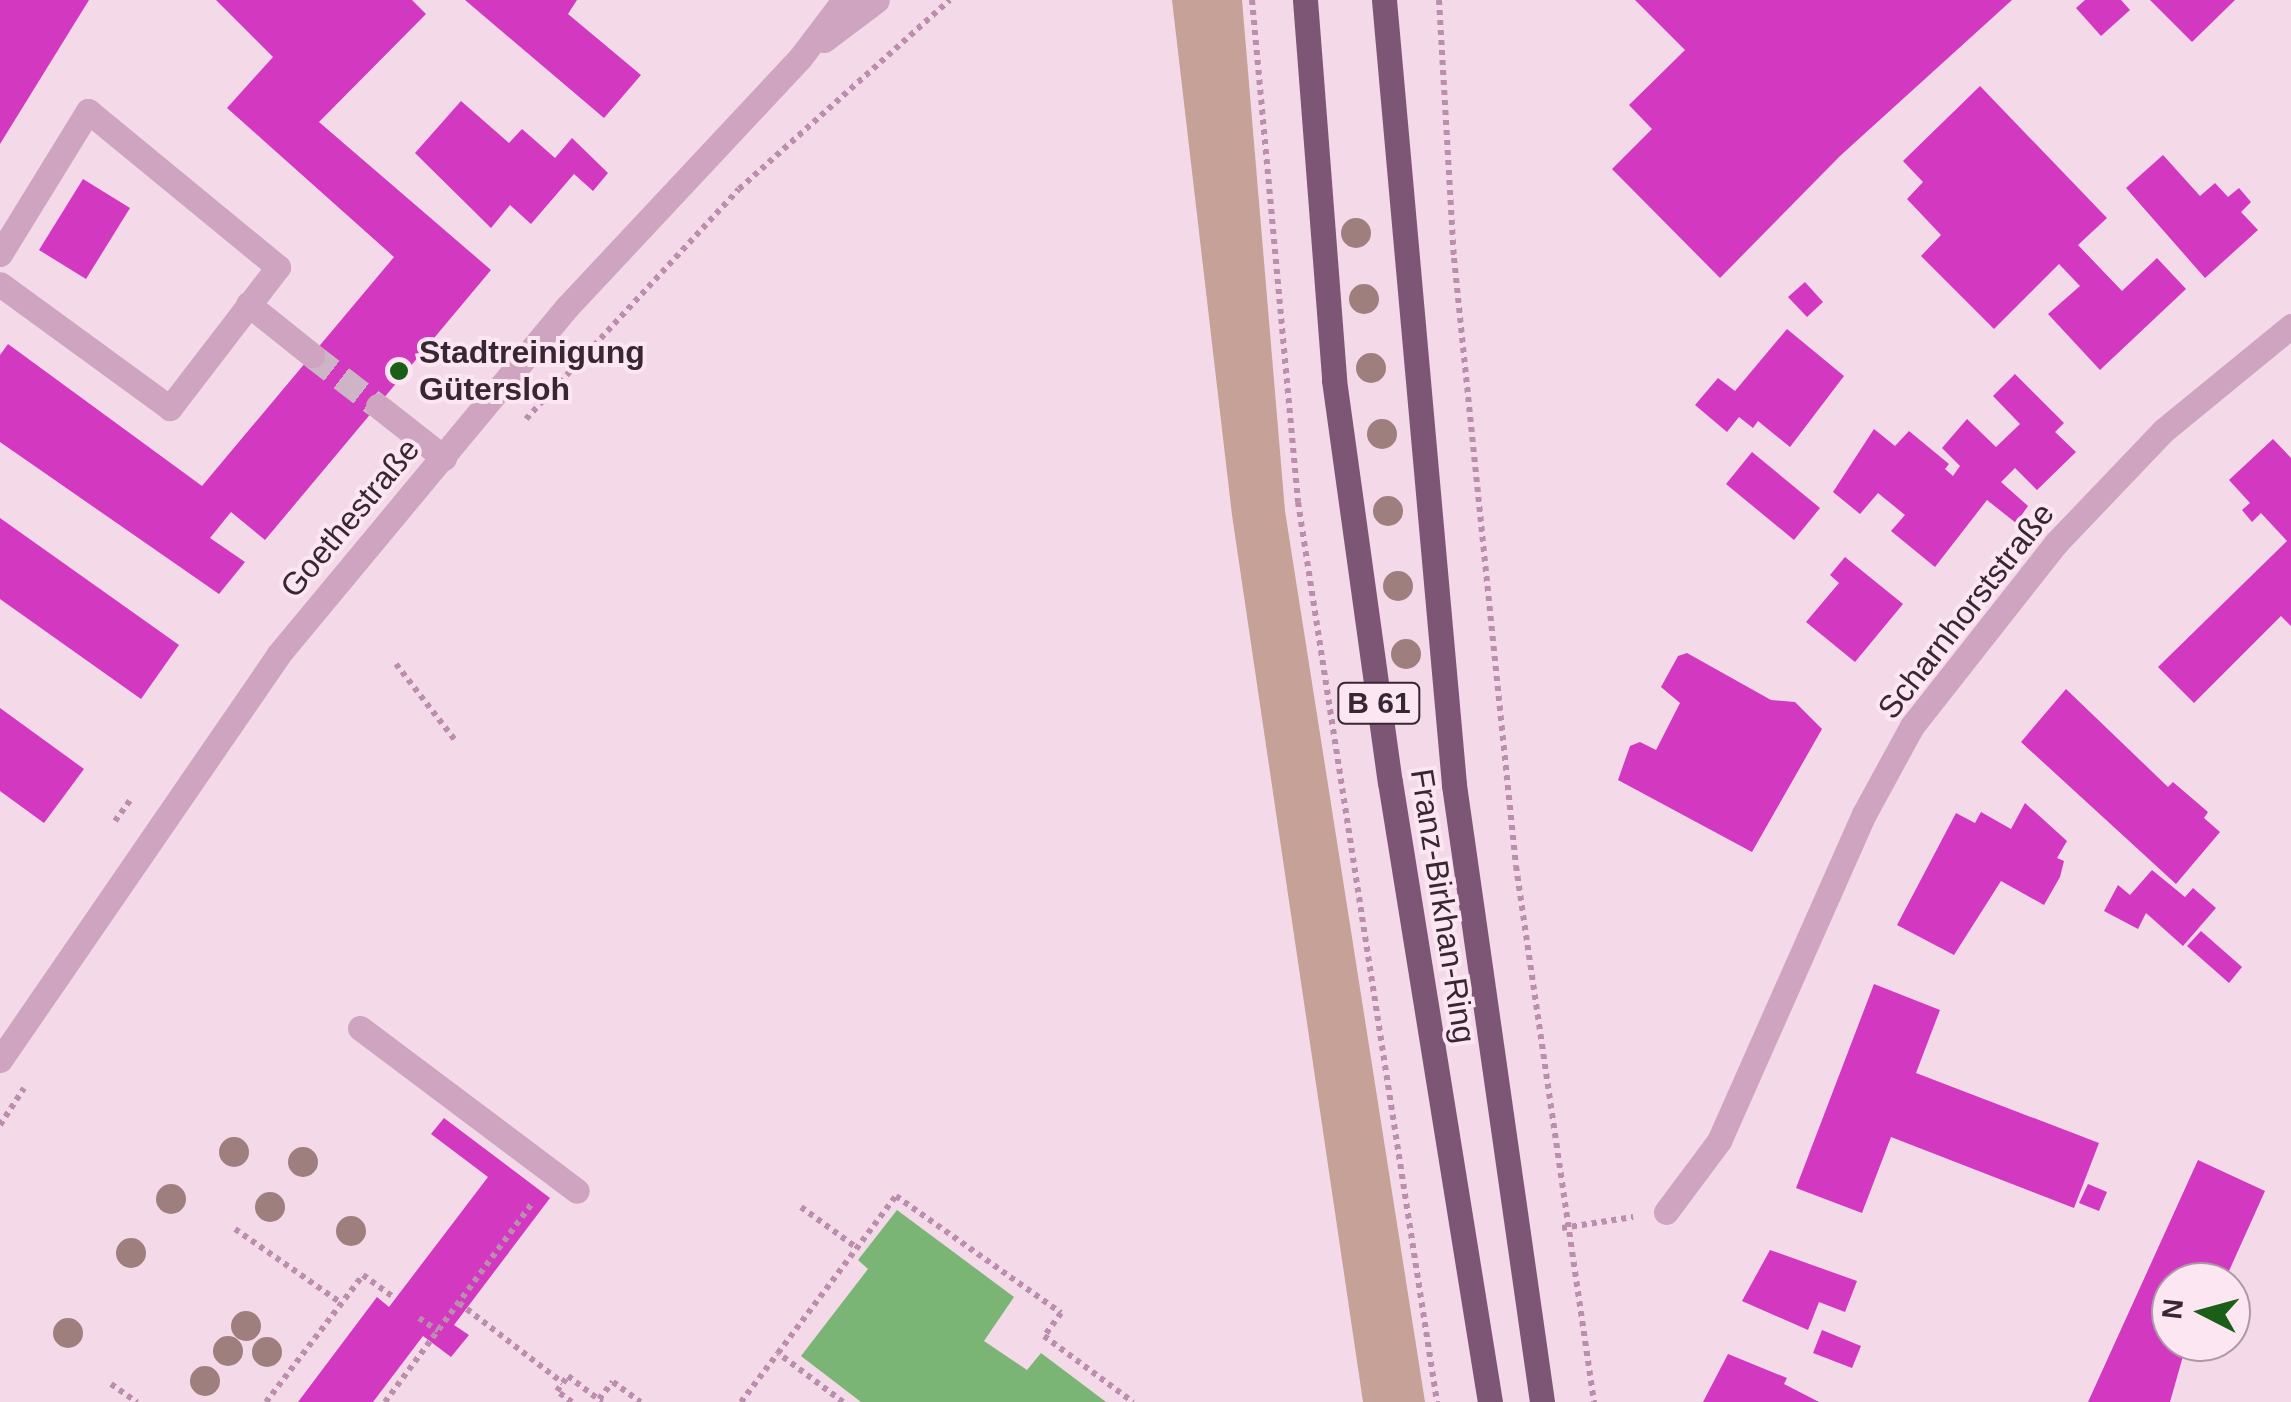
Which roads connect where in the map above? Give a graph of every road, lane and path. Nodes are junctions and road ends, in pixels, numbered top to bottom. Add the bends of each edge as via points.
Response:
1 (844, 0) edge
2 (877, 0) edge
3 (950, 0) edge
4 (1252, 0) edge
5 (1305, 0) edge
6 (1384, 0) edge
7 (1438, 0) edge
8 (800, 58) junction
9 (0, 254) edge
10 (0, 284) edge
11 (248, 304) junction
12 (2291, 326) edge
13 (312, 355) tunnel mouth
14 (378, 406) tunnel mouth
15 (524, 422) dead end
16 (444, 458) junction
17 (396, 664) dead end
18 (455, 740) dead end
19 (360, 1028) dead end
20 (0, 1060) edge
21 (553, 1173) junction
22 (576, 1191) dead end
23 (801, 1208) dead end
24 (1666, 1212) joint
25 (1564, 1227) junction
26 (235, 1229) dead end
27 (1516, 1235) junction
28 (857, 1248) junction
29 (396, 1298) dead end
30 (460, 1303) junction
31 (341, 1304) junction
32 (420, 1318) dead end
33 (438, 1331) junction
34 (778, 1353) junction
35 (563, 1383) junction
36 (111, 1384) dead end
37 (601, 1400) edge
38 (137, 1402) edge
39 (266, 1402) edge
40 (385, 1402) edge
41 (572, 1402) edge
42 (641, 1402) edge
43 (741, 1402) edge
44 (842, 1402) edge
45 (1133, 1402) edge
46 (1436, 1402) edge
47 (1490, 1402) edge
48 (1542, 1402) edge
49 (1594, 1402) edge

1 - 8 street, Goethestraße
2 - 8 street, Goethestraße
3 - 15 path via 739,189
4 - 46 path via 1298,502
5 - 47 main road, Franz-Birkhan-Ring / B 61 via 1334,380 1390,782
6 - 27 main road, Franz-Birkhan-Ring / B 61 via 1454,784
7 - 25 path via 1484,578
8 - 16 street, Goethestraße via 567,307
9 - 11 street via 88,112 278,267
10 - 11 street via 170,408
11 - 13 street
12 - 24 street, Scharnhorststraße via 2164,430 2056,544 1912,726 1864,814 1720,1140
14 - 16 street
16 - 20 street, Goethestraße via 278,654
17 - 18 path
19 - 21 street
21 - 22 street
21 - 30 path
23 - 28 path
24 - 25 path
25 - 27 path
25 - 49 path
26 - 31 path
27 - 48 main road, Franz-Birkhan-Ring / B 61
28 - 34 path
28 - 45 path via 896,1196 1060,1313 1044,1336
29 - 31 path via 362,1274
30 - 33 path
30 - 35 path
31 - 39 path
32 - 33 path
33 - 40 path
34 - 43 path
34 - 44 path
35 - 37 path via 568,1376
35 - 41 path via 557,1391
36 - 38 path
37 - 42 path via 613,1382

